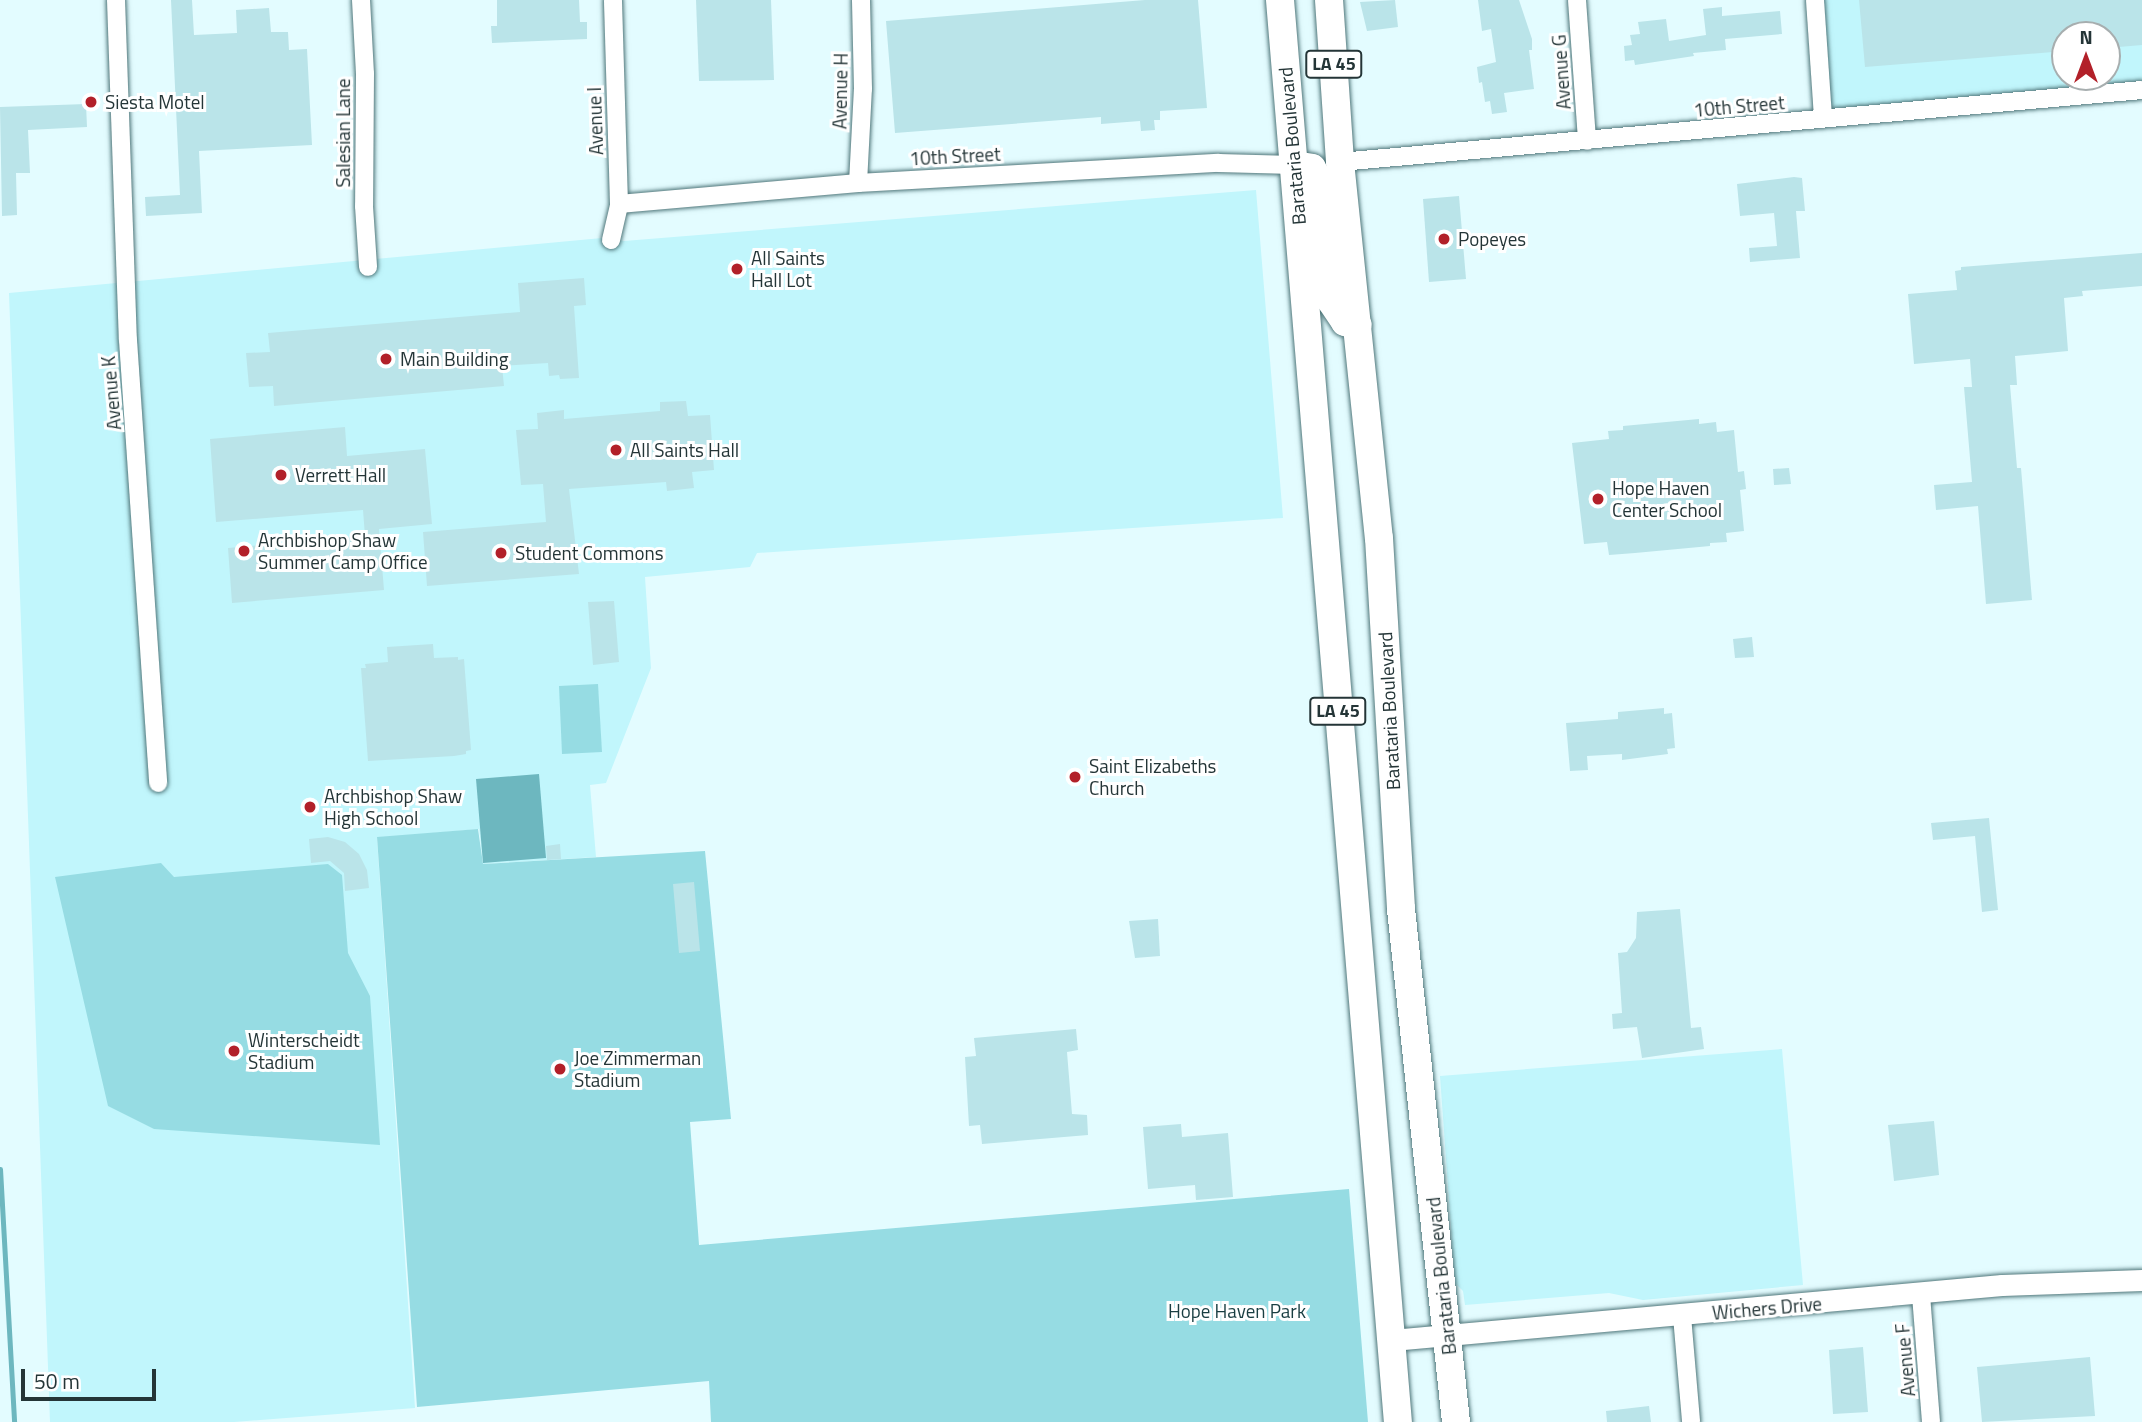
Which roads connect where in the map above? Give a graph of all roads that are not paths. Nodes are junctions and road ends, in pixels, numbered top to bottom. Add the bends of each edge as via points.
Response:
1 (116, 0) edge
2 (361, 0) edge
3 (612, 0) edge
4 (861, 0) edge
5 (1280, 0) edge
6 (1291, 0) edge
7 (1329, 0) edge
8 (1577, 0) edge
9 (1815, 0) edge
10 (2142, 90) edge
11 (1823, 118) junction
12 (1587, 141) junction
13 (1340, 162) junction
14 (1294, 165) junction
15 (858, 183) junction
16 (619, 204) junction
17 (611, 240) dead end
18 (368, 267) dead end
19 (1358, 325) junction
20 (158, 783) dead end
21 (2142, 1280) edge
22 (1921, 1295) junction
23 (1682, 1316) junction
24 (1448, 1335) junction
25 (1392, 1340) junction
26 (1398, 1422) edge
27 (1456, 1422) edge
28 (1691, 1422) edge
29 (1931, 1422) edge

1 - 20 street, Avenue K via 128,340
2 - 18 street, Salesian Lane
3 - 16 street, Avenue I
4 - 15 street, Avenue H
5 - 14 main road, Barataria Boulevard / LA 45
6 - 13 main road via 1312,145
7 - 13 main road, Barataria Boulevard / LA 45
8 - 12 street, Avenue G
9 - 11 street
10 - 11 street, 10th Street
11 - 12 street, 10th Street
12 - 13 street, 10th Street
13 - 19 main road, Barataria Boulevard / LA 45
14 - 15 street, 10th Street via 1218,163
14 - 19 main road via 1312,168 1315,174 1331,301 1345,322
14 - 25 main road, Barataria Boulevard / LA 45
15 - 16 street, 10th Street
16 - 17 street, Avenue I
19 - 24 main road, Barataria Boulevard / LA 45 via 1379,538 1401,909
21 - 22 street, Wichers Drive via 2001,1285
22 - 23 street, Wichers Drive
22 - 29 street, Avenue F
23 - 24 street, Wichers Drive
23 - 28 street
24 - 25 street, Wichers Drive
24 - 27 main road, Barataria Boulevard / LA 45
25 - 26 main road, Barataria Boulevard / LA 45

